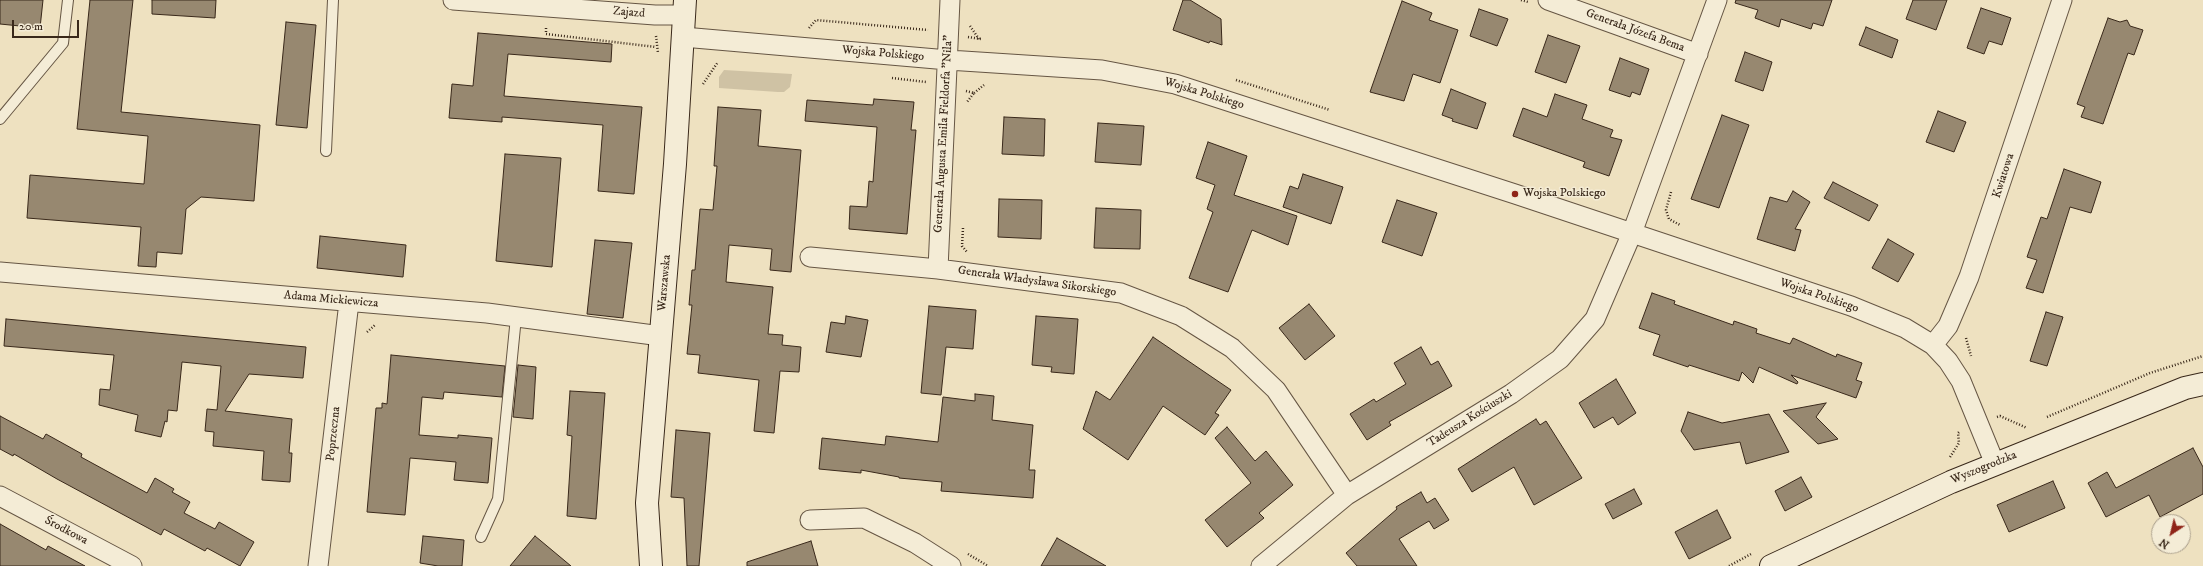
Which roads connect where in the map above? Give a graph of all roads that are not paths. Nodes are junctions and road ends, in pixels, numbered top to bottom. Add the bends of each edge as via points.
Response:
1 (68, 0) edge
2 (333, 0) edge
3 (453, 0) edge
4 (950, 0) edge
5 (1717, 0) edge
6 (2062, 0) edge
7 (1542, 3) edge
8 (567, 4) edge
9 (685, 8) edge
10 (683, 37) junction
11 (1698, 54) junction
12 (948, 60) junction
13 (0, 119) edge
14 (326, 151) dead end
15 (1632, 233) junction
16 (810, 256) dead end
17 (938, 269) junction
18 (0, 272) edge
19 (349, 302) junction
20 (516, 317) junction
21 (661, 336) junction
22 (1933, 345) junction
23 (2203, 384) edge
24 (1995, 464) junction
25 (1347, 495) junction
26 (0, 496) edge
27 (810, 520) dead end
28 (481, 537) dead end
29 (132, 566) edge
30 (318, 566) edge
31 (651, 566) edge
32 (950, 566) edge
33 (1261, 566) edge
34 (1771, 566) edge

1 - 13 lane via 63,42
2 - 14 lane
3 - 8 street, Zajazd via 546,6
4 - 12 street, Generała Augusta Emila Fieldorfa "Nila"
5 - 11 street, Tadeusza Kościuszki
6 - 22 street, Kwiatowa via 1969,277 1948,326
7 - 11 street, Generała Józefa Bema
8 - 9 street, Zajazd via 655,15
9 - 10 street, Warszawska
10 - 12 street, Wojska Polskiego
10 - 21 street, Warszawska
11 - 15 street, Tadeusza Kościuszki
12 - 15 street, Wojska Polskiego via 1102,70 1175,84
12 - 17 street, Generała Augusta Emila Fieldorfa "Nila"
15 - 22 street, Wojska Polskiego via 1851,306 1906,328
15 - 25 street, Tadeusza Kościuszki via 1595,319 1560,359 1511,394
16 - 17 street, Generała Władysława Sikorskiego
17 - 25 street, Generała Władysława Sikorskiego via 1121,293 1181,316 1232,348 1276,390
18 - 19 street, Adama Mickiewicza
19 - 20 street, Adama Mickiewicza
19 - 30 street, Poprzeczna
20 - 21 street, Adama Mickiewicza
20 - 28 lane via 498,499
21 - 31 street, Warszawska via 647,503
22 - 24 street, Wojska Polskiego via 1948,360 1961,382
23 - 24 street, Wyszogrodzka via 2185,388
24 - 34 street, Wyszogrodzka via 1890,509
25 - 33 street, Tadeusza Kościuszki
26 - 29 street, Środkowa
27 - 32 street via 864,518 915,543

